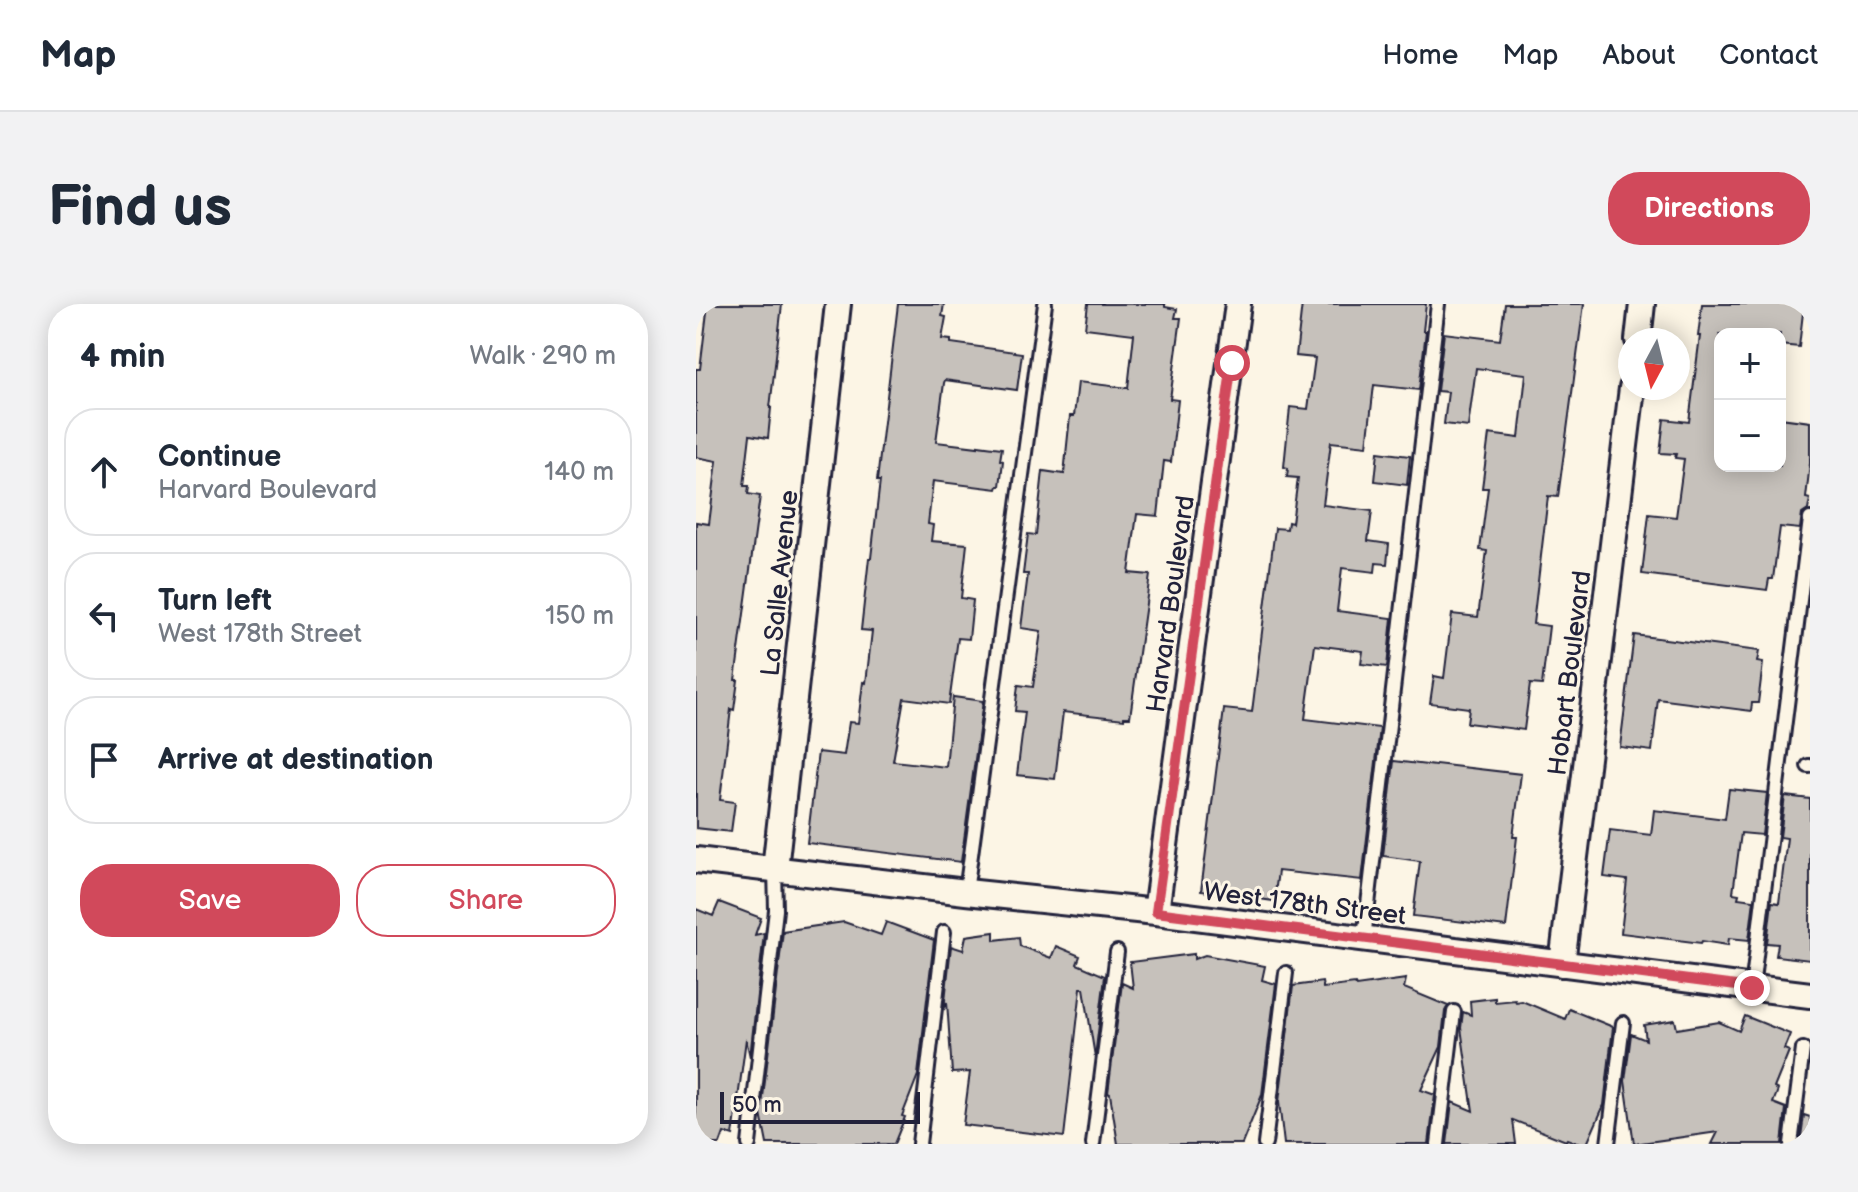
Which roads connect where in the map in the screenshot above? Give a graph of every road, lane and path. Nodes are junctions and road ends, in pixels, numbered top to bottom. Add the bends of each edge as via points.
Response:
1 (838, 304) edge
2 (1045, 304) edge
3 (1238, 304) edge
4 (1438, 304) edge
5 (1642, 304) edge
6 (1639, 328) edge
7 (1631, 400) edge
8 (1810, 519) edge
9 (696, 860) edge
10 (775, 869) junction
11 (966, 892) junction
12 (1156, 912) junction
13 (944, 932) dead end
14 (1364, 939) junction
15 (1117, 952) dead end
16 (1562, 964) junction
17 (1286, 973) dead end
18 (1752, 988) junction
19 (1810, 995) edge
20 (1454, 1012) dead end
21 (1623, 1023) dead end
22 (1803, 1049) dead end
23 (749, 1144) edge
24 (919, 1144) edge
25 (1093, 1144) edge
26 (1265, 1144) edge
27 (1438, 1144) edge
28 (1608, 1144) edge
29 (1791, 1144) edge

1 - 10 street, La Salle Avenue
2 - 11 lane
3 - 12 street, Harvard Boulevard
4 - 14 lane
5 - 6 street
7 - 16 street, Hobart Boulevard
8 - 18 lane
9 - 10 street, West 178th Street
10 - 11 street, West 178th Street
10 - 23 lane via 776,910
11 - 12 street, West 178th Street
12 - 14 street, West 178th Street
13 - 24 lane
14 - 16 street, West 178th Street
15 - 25 lane
16 - 18 street, West 178th Street
17 - 26 lane
18 - 19 street, West 178th Street
20 - 27 lane
21 - 28 lane
22 - 29 lane

